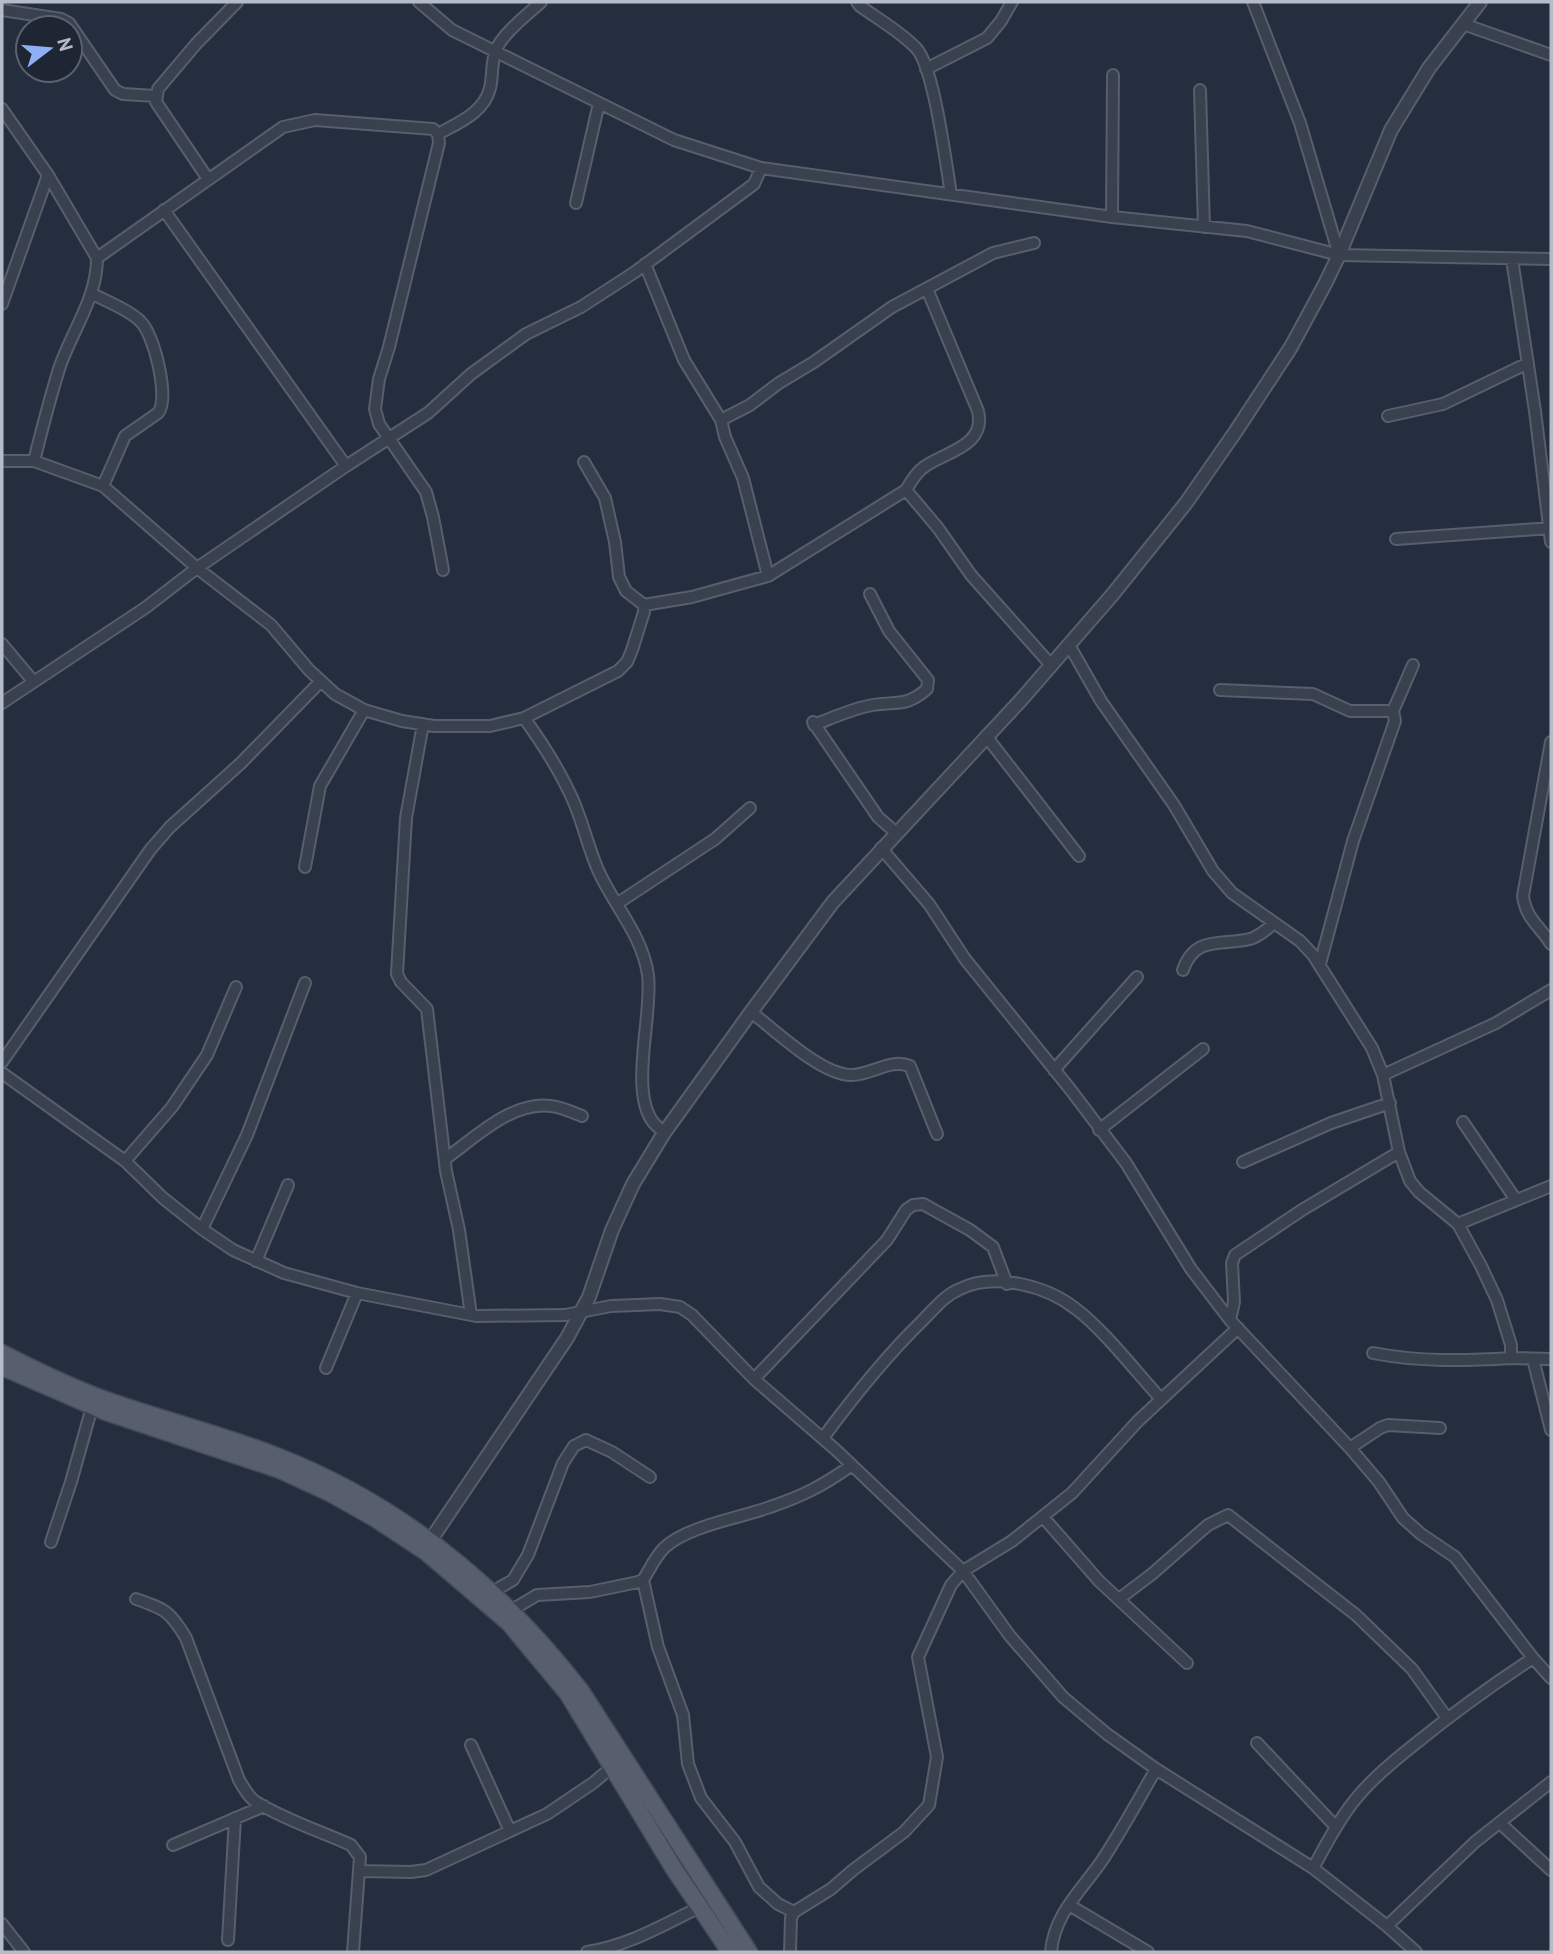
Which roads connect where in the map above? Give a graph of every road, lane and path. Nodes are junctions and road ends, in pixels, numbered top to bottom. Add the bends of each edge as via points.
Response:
1 (237, 2) edge
2 (419, 2) edge
3 (541, 2) edge
4 (857, 2) edge
5 (1012, 2) edge
6 (1253, 2) edge
7 (1480, 2) edge
8 (2, 10) edge
9 (1462, 24) junction
10 (495, 51) junction
11 (1551, 55) edge
12 (926, 69) junction
13 (1113, 75) dead end
14 (1200, 90) dead end
15 (156, 96) junction
16 (599, 103) junction
17 (2, 109) edge
18 (438, 135) junction
19 (761, 168) junction
20 (48, 175) junction
21 (208, 179) junction
22 (951, 194) junction
23 (576, 202) dead end
24 (164, 211) junction
25 (1112, 218) junction
26 (1204, 227) junction
27 (1034, 243) dead end
28 (1339, 255) junction
29 (97, 258) junction
30 (1551, 259) edge
31 (1512, 260) junction
32 (645, 264) junction
33 (926, 289) junction
34 (93, 294) junction
35 (2, 304) edge
36 (1528, 363) junction
37 (1388, 416) dead end
38 (721, 420) junction
39 (390, 438) junction
40 (2, 461) edge
41 (34, 461) junction
42 (584, 462) dead end
43 (346, 466) junction
44 (103, 486) junction
45 (906, 490) junction
46 (1550, 528) edge
47 (1396, 539) dead end
48 (1551, 542) edge
49 (197, 568) junction
50 (443, 570) dead end
51 (768, 576) junction
52 (870, 594) dead end
53 (644, 605) junction
54 (2, 644) edge
55 (1069, 645) junction
56 (1051, 665) junction
57 (1413, 665) dead end
58 (33, 681) junction
59 (321, 681) junction
60 (1220, 690) dead end
61 (2, 703) edge
62 (364, 710) junction
63 (1393, 711) junction
64 (524, 718) junction
65 (423, 724) junction
66 (986, 736) junction
67 (1551, 742) edge
68 (1550, 756) edge
69 (750, 808) dead end
70 (895, 832) junction
71 (881, 848) junction
72 (1079, 856) dead end
73 (305, 867) dead end
74 (618, 903) junction
75 (1274, 923) junction
76 (1551, 944) edge
77 (1320, 964) junction
78 (1183, 970) dead end
79 (1137, 977) dead end
80 (305, 983) dead end
81 (236, 987) dead end
82 (1551, 990) edge
83 (751, 1012) junction
84 (1203, 1049) dead end
85 (2, 1062) edge
86 (1054, 1070) junction
87 (2, 1073) edge
88 (1383, 1075) junction
89 (1390, 1104) junction
90 (582, 1115) dead end
91 (1462, 1122) dead end
92 (1099, 1130) junction
93 (664, 1133) junction
94 (937, 1135) dead end
95 (1399, 1152) junction
96 (445, 1159) junction
97 (125, 1161) junction
98 (1243, 1162) dead end
99 (288, 1185) dead end
100 (1551, 1186) edge
101 (1516, 1200) junction
102 (1458, 1224) junction
103 (202, 1229) junction
104 (256, 1261) junction
105 (1007, 1284) junction
106 (357, 1293) junction
107 (582, 1310) junction
108 (471, 1315) junction
109 (1234, 1324) junction
110 (2, 1353) edge
111 (1373, 1353) dead end
112 (1511, 1357) junction
113 (1533, 1359) junction
114 (1551, 1359) edge
115 (2, 1367) edge
116 (326, 1368) dead end
117 (754, 1379) junction
118 (1161, 1399) junction
119 (92, 1407) junction
120 (1440, 1428) dead end
121 (1551, 1430) edge
122 (823, 1438) junction
123 (1350, 1448) junction
124 (852, 1465) junction
125 (650, 1477) dead end
126 (1042, 1517) junction
127 (430, 1541) junction
128 (51, 1542) dead end
129 (962, 1571) junction
130 (643, 1580) junction
131 (492, 1592) junction
132 (136, 1599) dead end
133 (1119, 1599) junction
134 (512, 1610) junction
135 (1533, 1658) junction
136 (1187, 1663) dead end
137 (1551, 1678) edge
138 (1447, 1718) junction
139 (1257, 1743) dead end
140 (471, 1745) dead end
141 (613, 1766) junction
142 (1156, 1769) junction
143 (1551, 1782) edge
144 (264, 1805) junction
145 (235, 1818) junction
146 (1500, 1823) junction
147 (1336, 1827) junction
148 (510, 1830) junction
149 (173, 1845) dead end
150 (1313, 1868) junction
151 (1551, 1870) edge
152 (359, 1871) junction
153 (1069, 1905) junction
154 (700, 1907) junction
155 (794, 1912) junction
156 (2, 1924) edge
157 (1387, 1926) junction
158 (228, 1940) dead end
159 (24, 1952) edge
160 (352, 1952) edge
161 (587, 1952) edge
162 (730, 1952) edge
163 (749, 1952) edge
164 (790, 1952) edge
165 (1051, 1952) edge
166 (1148, 1952) edge
167 (1416, 1952) edge

1 - 15 street
2 - 10 street via 452,30
3 - 10 street
4 - 12 street via 915,47
5 - 12 street via 986,38
6 - 28 street via 1300,123
7 - 9 street
8 - 15 street via 69,23 115,90
9 - 11 street
9 - 28 street via 1391,130
10 - 16 street
10 - 18 street via 485,100 475,112
12 - 22 street
13 - 25 street
14 - 26 street
15 - 21 street
16 - 19 street via 674,140
16 - 23 street
17 - 20 street
18 - 21 street via 433,129 297,122
18 - 39 street via 375,395 379,424
19 - 22 street
19 - 32 street via 754,184
20 - 29 street
20 - 35 street
21 - 24 street
22 - 25 street
24 - 29 street
24 - 43 street
25 - 26 street
26 - 28 street via 1247,231
27 - 33 street via 993,253
28 - 31 street
28 - 55 street via 1291,347 1186,503
29 - 34 street
30 - 31 street
31 - 36 street
32 - 38 street via 684,360
32 - 39 street via 581,307 526,334
33 - 38 street
33 - 45 street via 978,411 979,427 972,439 926,465
34 - 41 street via 61,364
34 - 44 street via 141,321 150,335 163,400 158,414 125,436
36 - 37 street via 1443,404
36 - 46 street
38 - 51 street via 743,478
39 - 43 street
39 - 50 street via 426,492
40 - 41 street
41 - 44 street
42 - 53 street via 605,498 619,577 626,591
43 - 49 street
44 - 49 street
45 - 51 street
45 - 56 street via 971,575
46 - 47 street
46 - 48 street
49 - 58 street
49 - 59 street via 271,625
51 - 53 street
52 - 70 street via 889,631 928,680 927,690 908,703 872,705 813,724 878,817
53 - 64 street via 632,650 618,671
54 - 58 street
55 - 56 street
55 - 75 street via 1213,871 1232,893
56 - 66 street
57 - 63 street
58 - 61 street
59 - 62 street
59 - 85 street via 150,850
60 - 63 street via 1313,694 1350,711
62 - 65 street
62 - 73 street via 320,786
63 - 77 street via 1395,720 1356,831
64 - 65 street via 490,726
64 - 74 street via 563,780 598,870
65 - 96 street via 406,818 397,974 427,1009
66 - 70 street
66 - 72 street
67 - 68 street
68 - 76 street via 1524,896 1525,911
69 - 74 street via 715,839
70 - 71 street
71 - 83 street via 832,902
71 - 86 street
74 - 93 street via 642,950 648,975 642,1084 645,1106
75 - 77 street via 1300,941
75 - 78 street via 1250,939 1197,947
77 - 88 street via 1372,1048
79 - 86 street
80 - 103 street via 261,1100
81 - 97 street via 207,1055 172,1107
82 - 88 street via 1496,1023
83 - 93 street
83 - 94 street via 843,1075 902,1063 910,1066
84 - 92 street
86 - 92 street
87 - 97 street
88 - 89 street
89 - 95 street
89 - 98 street via 1331,1123
90 - 96 street via 551,1105 527,1107
91 - 101 street
92 - 109 street
93 - 107 street via 633,1184
95 - 102 street via 1419,1192
95 - 109 street via 1236,1255 1232,1263
96 - 108 street
97 - 103 street
99 - 104 street
100 - 101 street
101 - 102 street
102 - 112 street via 1497,1300
103 - 104 street
104 - 106 street
105 - 117 street via 993,1247 923,1204 913,1205 887,1240
105 - 118 street via 1045,1291 1077,1310
105 - 122 street via 973,1284 945,1298 895,1347
106 - 108 street
106 - 116 street
107 - 108 street via 565,1315
107 - 117 street via 660,1304 680,1307
107 - 127 street
109 - 118 street
109 - 123 street
110 - 127 main road via 104,1399 279,1457 384,1509
111 - 112 street via 1425,1360
112 - 113 street
113 - 114 street
113 - 121 street
115 - 119 main road
117 - 122 street
118 - 126 street via 1072,1493
119 - 128 street
119 - 141 main road via 280,1470 376,1519 426,1552 525,1640 568,1694
120 - 123 street via 1388,1425
122 - 124 street
123 - 135 street via 1403,1518 1455,1557
124 - 129 street
124 - 130 street via 817,1489 675,1540 664,1548
125 - 131 street via 612,1452 586,1440 579,1442 563,1463 528,1555 513,1580
126 - 129 street
126 - 133 street
127 - 131 main road
129 - 142 street via 1063,1697
129 - 155 street via 918,1657 937,1757 929,1805 904,1832
130 - 134 street via 590,1592 537,1595
130 - 155 street via 658,1647 683,1714 688,1764 701,1798 736,1842 759,1886
131 - 134 main road
132 - 144 street via 173,1617 186,1638 239,1780 247,1793
133 - 136 street
133 - 138 street via 1208,1525 1228,1515 1356,1615 1412,1669
134 - 163 main road via 581,1691
135 - 137 street
135 - 138 street
138 - 147 street via 1359,1794
139 - 147 street
140 - 148 street
141 - 148 street via 547,1814
141 - 154 main road
142 - 150 street
142 - 153 street via 1102,1861
143 - 146 street
144 - 145 street
144 - 152 street via 351,1844 360,1857
145 - 149 street
145 - 158 street
146 - 151 street
146 - 157 street
147 - 150 street
148 - 152 street via 426,1870
150 - 157 street
152 - 160 street
153 - 165 street via 1051,1941
153 - 166 street
154 - 161 street via 627,1942
154 - 162 main road
155 - 164 street
156 - 159 street
157 - 167 street

